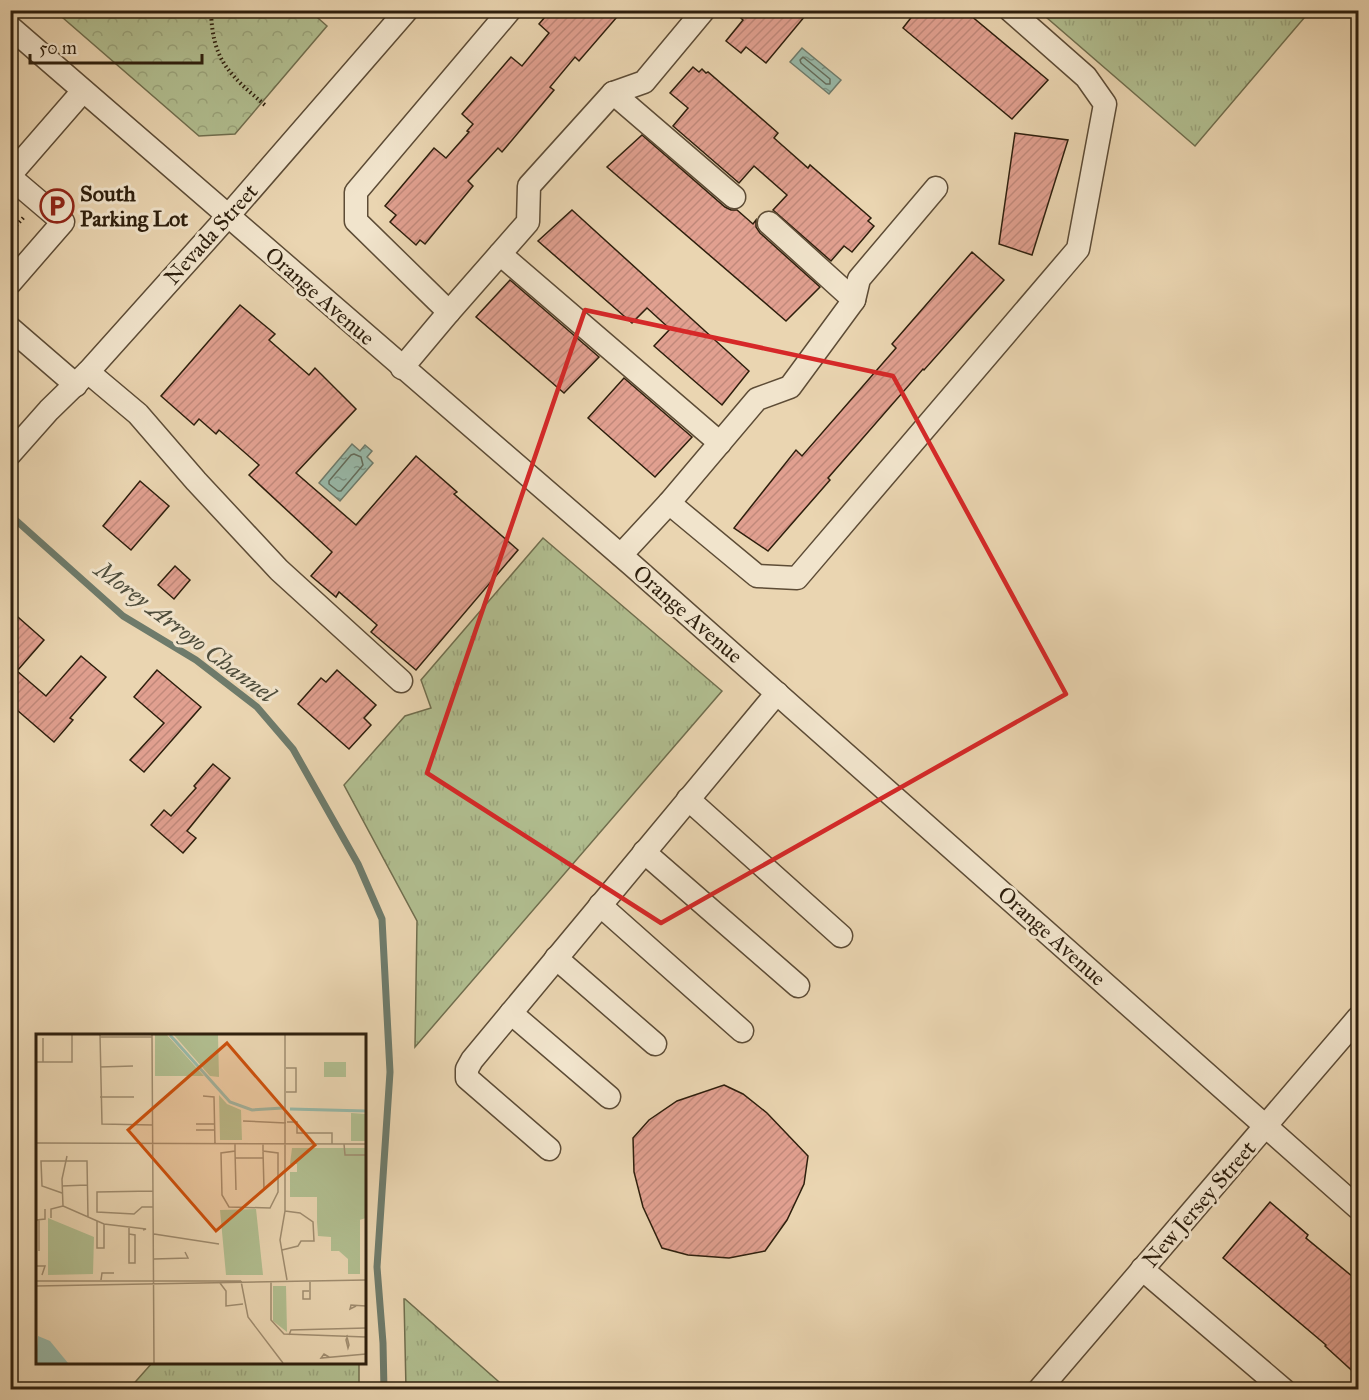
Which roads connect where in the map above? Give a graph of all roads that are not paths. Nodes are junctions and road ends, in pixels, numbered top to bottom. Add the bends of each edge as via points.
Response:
1 (407, 10) edge
2 (510, 10) edge
3 (704, 10) edge
4 (1010, 10) edge
5 (10, 27) edge
6 (83, 92) junction
7 (613, 93) junction
8 (10, 176) edge
9 (936, 188) dead end
10 (734, 197) dead end
11 (228, 216) junction
12 (770, 223) dead end
13 (500, 254) junction
14 (10, 283) edge
15 (855, 300) junction
16 (449, 312) junction
17 (10, 328) edge
18 (402, 368) junction
19 (82, 379) junction
20 (720, 443) junction
21 (10, 454) edge
22 (669, 503) junction
23 (621, 555) junction
24 (401, 681) dead end
25 (777, 693) junction
26 (688, 800) junction
27 (645, 852) junction
28 (600, 906) junction
29 (841, 936) dead end
30 (556, 958) junction
31 (798, 986) dead end
32 (512, 1013) junction
33 (1359, 1018) edge
34 (742, 1031) dead end
35 (655, 1044) dead end
36 (609, 1097) dead end
37 (1267, 1126) junction
38 (549, 1149) dead end
39 (1359, 1208) edge
40 (1142, 1269) junction
41 (1039, 1389) edge
42 (1284, 1389) edge

1 - 11 street, Nevada Street
2 - 16 street via 356,192 356,221
3 - 7 street via 644,82
4 - 22 street via 1086,77 1106,104 1078,249 797,578 757,576
5 - 6 street, Orange Avenue
6 - 8 street
6 - 11 street, Orange Avenue
7 - 10 street
7 - 13 street via 529,186 528,222
8 - 14 street via 63,222
9 - 15 street via 859,279
11 - 18 street, Orange Avenue
11 - 19 street, Nevada Street
12 - 15 street
13 - 16 street
13 - 20 street
15 - 20 street via 790,387 757,399
16 - 18 street
17 - 19 street
18 - 23 street, Orange Avenue
19 - 21 street, Nevada Street
19 - 24 street via 138,414 279,570
20 - 22 street
22 - 23 street
23 - 25 street, Orange Avenue
25 - 26 street
25 - 37 street, Orange Avenue
26 - 27 street
26 - 29 street
27 - 28 street
27 - 31 street
28 - 30 street
28 - 34 street
30 - 32 street
30 - 35 street
32 - 36 street
32 - 38 street via 472,1060 467,1078
33 - 37 street, New Jersey Street
37 - 39 street, Orange Avenue
37 - 40 street, New Jersey Street
40 - 41 street, New Jersey Street
40 - 42 street

